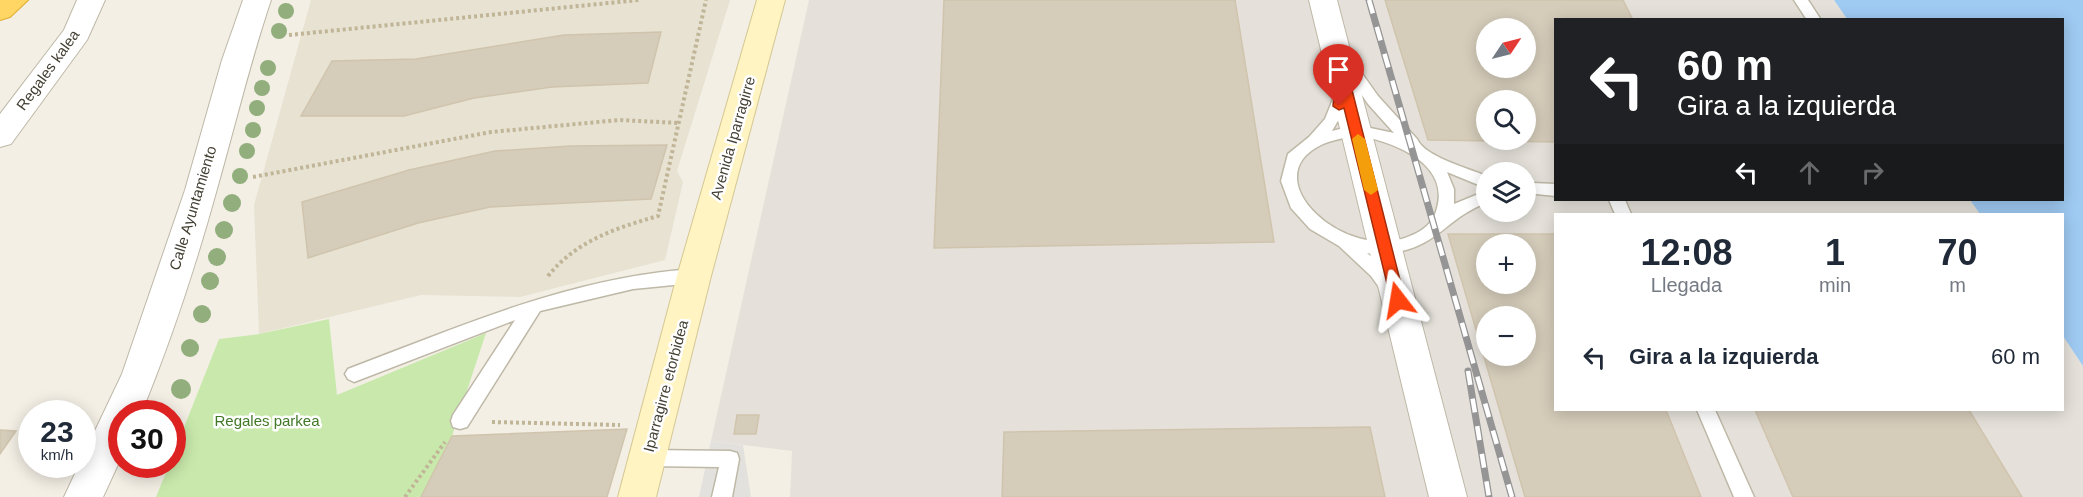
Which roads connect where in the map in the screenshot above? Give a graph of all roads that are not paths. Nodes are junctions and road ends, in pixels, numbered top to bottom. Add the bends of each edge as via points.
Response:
1 (14, 0) edge
2 (91, 0) edge
3 (257, 0) edge
4 (771, 0) edge
5 (1323, 0) edge
6 (1802, 0) edge
7 (0, 11) edge
8 (1813, 18) edge
9 (1331, 32) junction
10 (1342, 74) junction
11 (1356, 130) junction
12 (0, 136) edge
13 (1313, 140) junction
14 (1422, 154) junction
15 (1476, 178) edge
16 (1536, 189) edge
17 (1554, 190) edge
18 (1476, 201) edge
19 (1442, 222) junction
20 (1428, 236) junction
21 (1345, 243) junction
22 (1385, 248) junction
23 (694, 276) junction
24 (534, 306) junction
25 (1400, 307) junction
26 (354, 374) dead end
27 (128, 400) edge
28 (1706, 411) edge
29 (460, 421) road end
30 (108, 444) edge
31 (648, 458) junction
32 (83, 497) edge
33 (638, 497) edge
34 (722, 497) edge
35 (1448, 497) edge
36 (1744, 497) edge

1 - 7 highway
2 - 12 street, Regales kalea via 76,33
3 - 27 street, Calle Ayuntamiento via 236,60 201,190
4 - 23 street, Avenida Iparragirre
5 - 9 street
6 - 8 lane
9 - 10 street
9 - 14 lane via 1373,100
10 - 11 street
10 - 13 lane via 1342,93 1335,116
11 - 13 lane
11 - 14 lane via 1402,141
11 - 22 street
13 - 21 lane via 1298,152 1289,168 1288,186 1296,205 1311,222
14 - 15 lane
14 - 19 lane via 1437,169 1446,187 1448,205
16 - 17 lane
18 - 19 lane
19 - 20 lane
20 - 22 lane
20 - 25 lane via 1407,254 1400,267
21 - 22 lane
21 - 25 lane via 1386,283
22 - 25 street
23 - 24 lane via 609,286
23 - 31 street, Iparragirre etorbidea
24 - 26 lane
24 - 29 lane
25 - 35 street
28 - 36 lane
30 - 32 street, Calle Ayuntamiento
31 - 33 street, Iparragirre etorbidea
31 - 34 lane via 730,459

